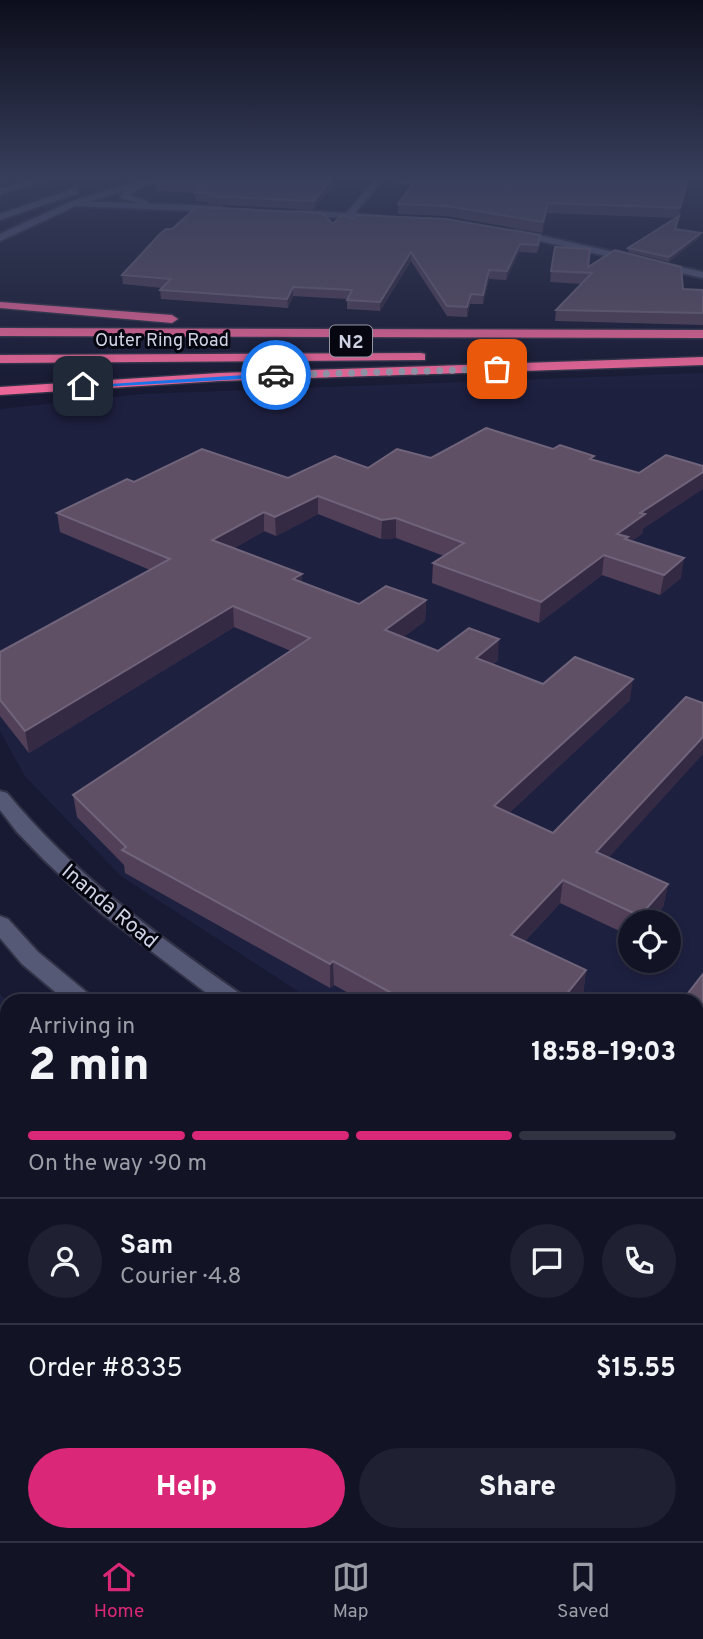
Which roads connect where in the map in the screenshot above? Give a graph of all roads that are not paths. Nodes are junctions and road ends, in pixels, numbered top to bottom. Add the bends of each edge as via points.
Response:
1 (596, 251) edge
2 (703, 275) edge
3 (4, 305) edge
4 (0, 332) edge
5 (364, 332) junction
6 (703, 334) edge
7 (703, 341) edge
8 (0, 342) edge
9 (0, 359) edge
10 (703, 359) edge
11 (653, 362) junction
12 (0, 370) edge
13 (0, 393) edge
14 (0, 797) edge
15 (0, 924) edge
16 (74, 994) edge
17 (224, 994) edge

1 - 2 main road
3 - 5 highway
4 - 5 highway
5 - 6 highway
7 - 8 highway, Outer Ring Road / N2
9 - 10 highway, Outer Ring Road / N2
10 - 11 highway
11 - 12 highway
11 - 13 highway via 219,377
14 - 17 main road, Inanda Road via 75,881
15 - 16 main road via 30,958

